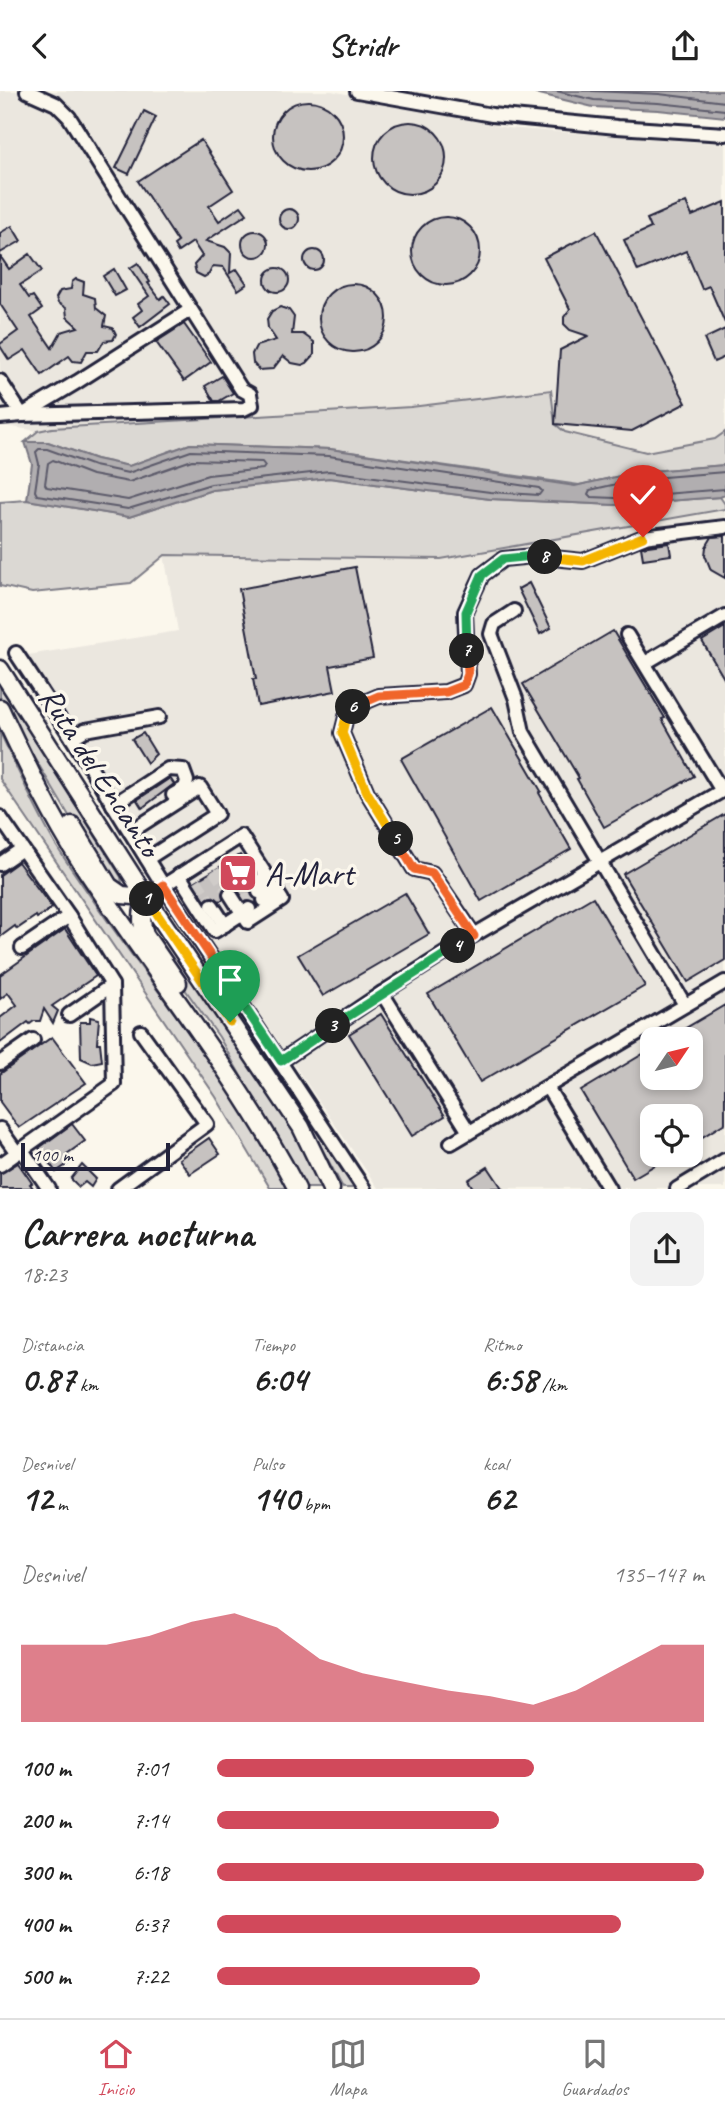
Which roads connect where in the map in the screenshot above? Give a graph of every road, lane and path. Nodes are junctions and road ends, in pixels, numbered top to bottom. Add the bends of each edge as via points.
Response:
1 (27, 91) edge
2 (357, 91) edge
3 (725, 134) edge
4 (190, 310) junction
5 (0, 381) edge
6 (22, 415) junction
7 (0, 417) edge
8 (725, 527) edge
9 (514, 611) dead end
10 (725, 616) edge
11 (626, 635) dead end
12 (16, 653) dead end
13 (645, 663) junction
14 (0, 669) edge
15 (0, 708) edge
16 (159, 717) dead end
17 (72, 738) junction
18 (19, 748) junction
19 (723, 790) edge
20 (113, 805) junction
21 (0, 817) edge
22 (150, 820) junction
23 (130, 832) junction
24 (22, 849) junction
25 (207, 858) junction
26 (147, 859) junction
27 (599, 862) junction
28 (0, 864) edge
29 (214, 870) tunnel mouth
30 (184, 872) junction
31 (196, 881) tunnel mouth
32 (272, 884) junction
33 (163, 885) junction
34 (146, 897) junction
35 (212, 905) tunnel mouth
36 (69, 916) junction
37 (220, 928) junction
38 (474, 936) junction
39 (200, 941) junction
40 (22, 948) dead end
41 (725, 982) edge
42 (112, 985) junction
43 (382, 993) junction
44 (685, 1005) junction
45 (69, 1015) dead end
46 (141, 1032) dead end
47 (33, 1040) dead end
48 (281, 1061) junction
49 (0, 1063) edge
50 (231, 1080) junction
51 (547, 1087) junction
52 (0, 1129) edge
53 (469, 1132) junction
54 (451, 1143) dead end
55 (19, 1151) junction
56 (725, 1160) edge
57 (0, 1165) edge
58 (49, 1188) edge
59 (118, 1188) edge
60 (297, 1188) edge
61 (331, 1188) edge
62 (364, 1188) edge
63 (609, 1188) edge
64 (677, 1188) edge

1 - 4 street via 56,104 69,117
2 - 3 street via 492,115
4 - 6 street
4 - 6 street via 241,389 250,394 252,405 244,409
5 - 6 street
6 - 7 street
8 - 38 street via 643,537 583,561 533,556 503,559 482,575 466,612 468,674 464,685 446,692 379,696 348,709 342,733 367,792 414,869 432,873
9 - 27 street via 494,624 491,634 516,699 523,732
10 - 13 street
11 - 13 street
12 - 17 street
13 - 19 street
14 - 34 main road, Ruta del Encanto
15 - 18 main road, Ruta del Encanto
16 - 17 street via 85,730
17 - 20 street
18 - 34 main road via 45,781 108,886 122,895
18 - 50 main road, Ruta del Encanto via 80,861
19 - 27 street
20 - 22 street via 168,769 183,770 184,788 156,806
20 - 23 street
21 - 24 street
22 - 23 street
22 - 26 street via 200,787 218,814
23 - 26 street
24 - 28 street
24 - 36 street
25 - 29 street
25 - 30 street
25 - 32 street via 241,836
26 - 33 street
27 - 38 street
27 - 44 street
30 - 31 street
30 - 33 street
30 - 37 street
32 - 32 street via 259,892
32 - 37 street via 282,900 248,922 239,902
33 - 34 street
33 - 39 street
34 - 50 main road via 141,914 145,935 220,1046
34 - 61 main road, Ruta del Encanto via 301,1127
35 - 37 street
36 - 40 street
36 - 42 street
37 - 39 street
38 - 43 street
39 - 48 street
41 - 44 street
42 - 45 street
42 - 55 street via 114,1084
43 - 48 street
43 - 53 street
44 - 51 street
46 - 59 street via 207,1124
47 - 49 street
48 - 62 street
50 - 60 main road, Ruta del Encanto
51 - 53 street
51 - 63 street
52 - 55 street
53 - 54 street
55 - 57 street
55 - 58 street
56 - 64 street

